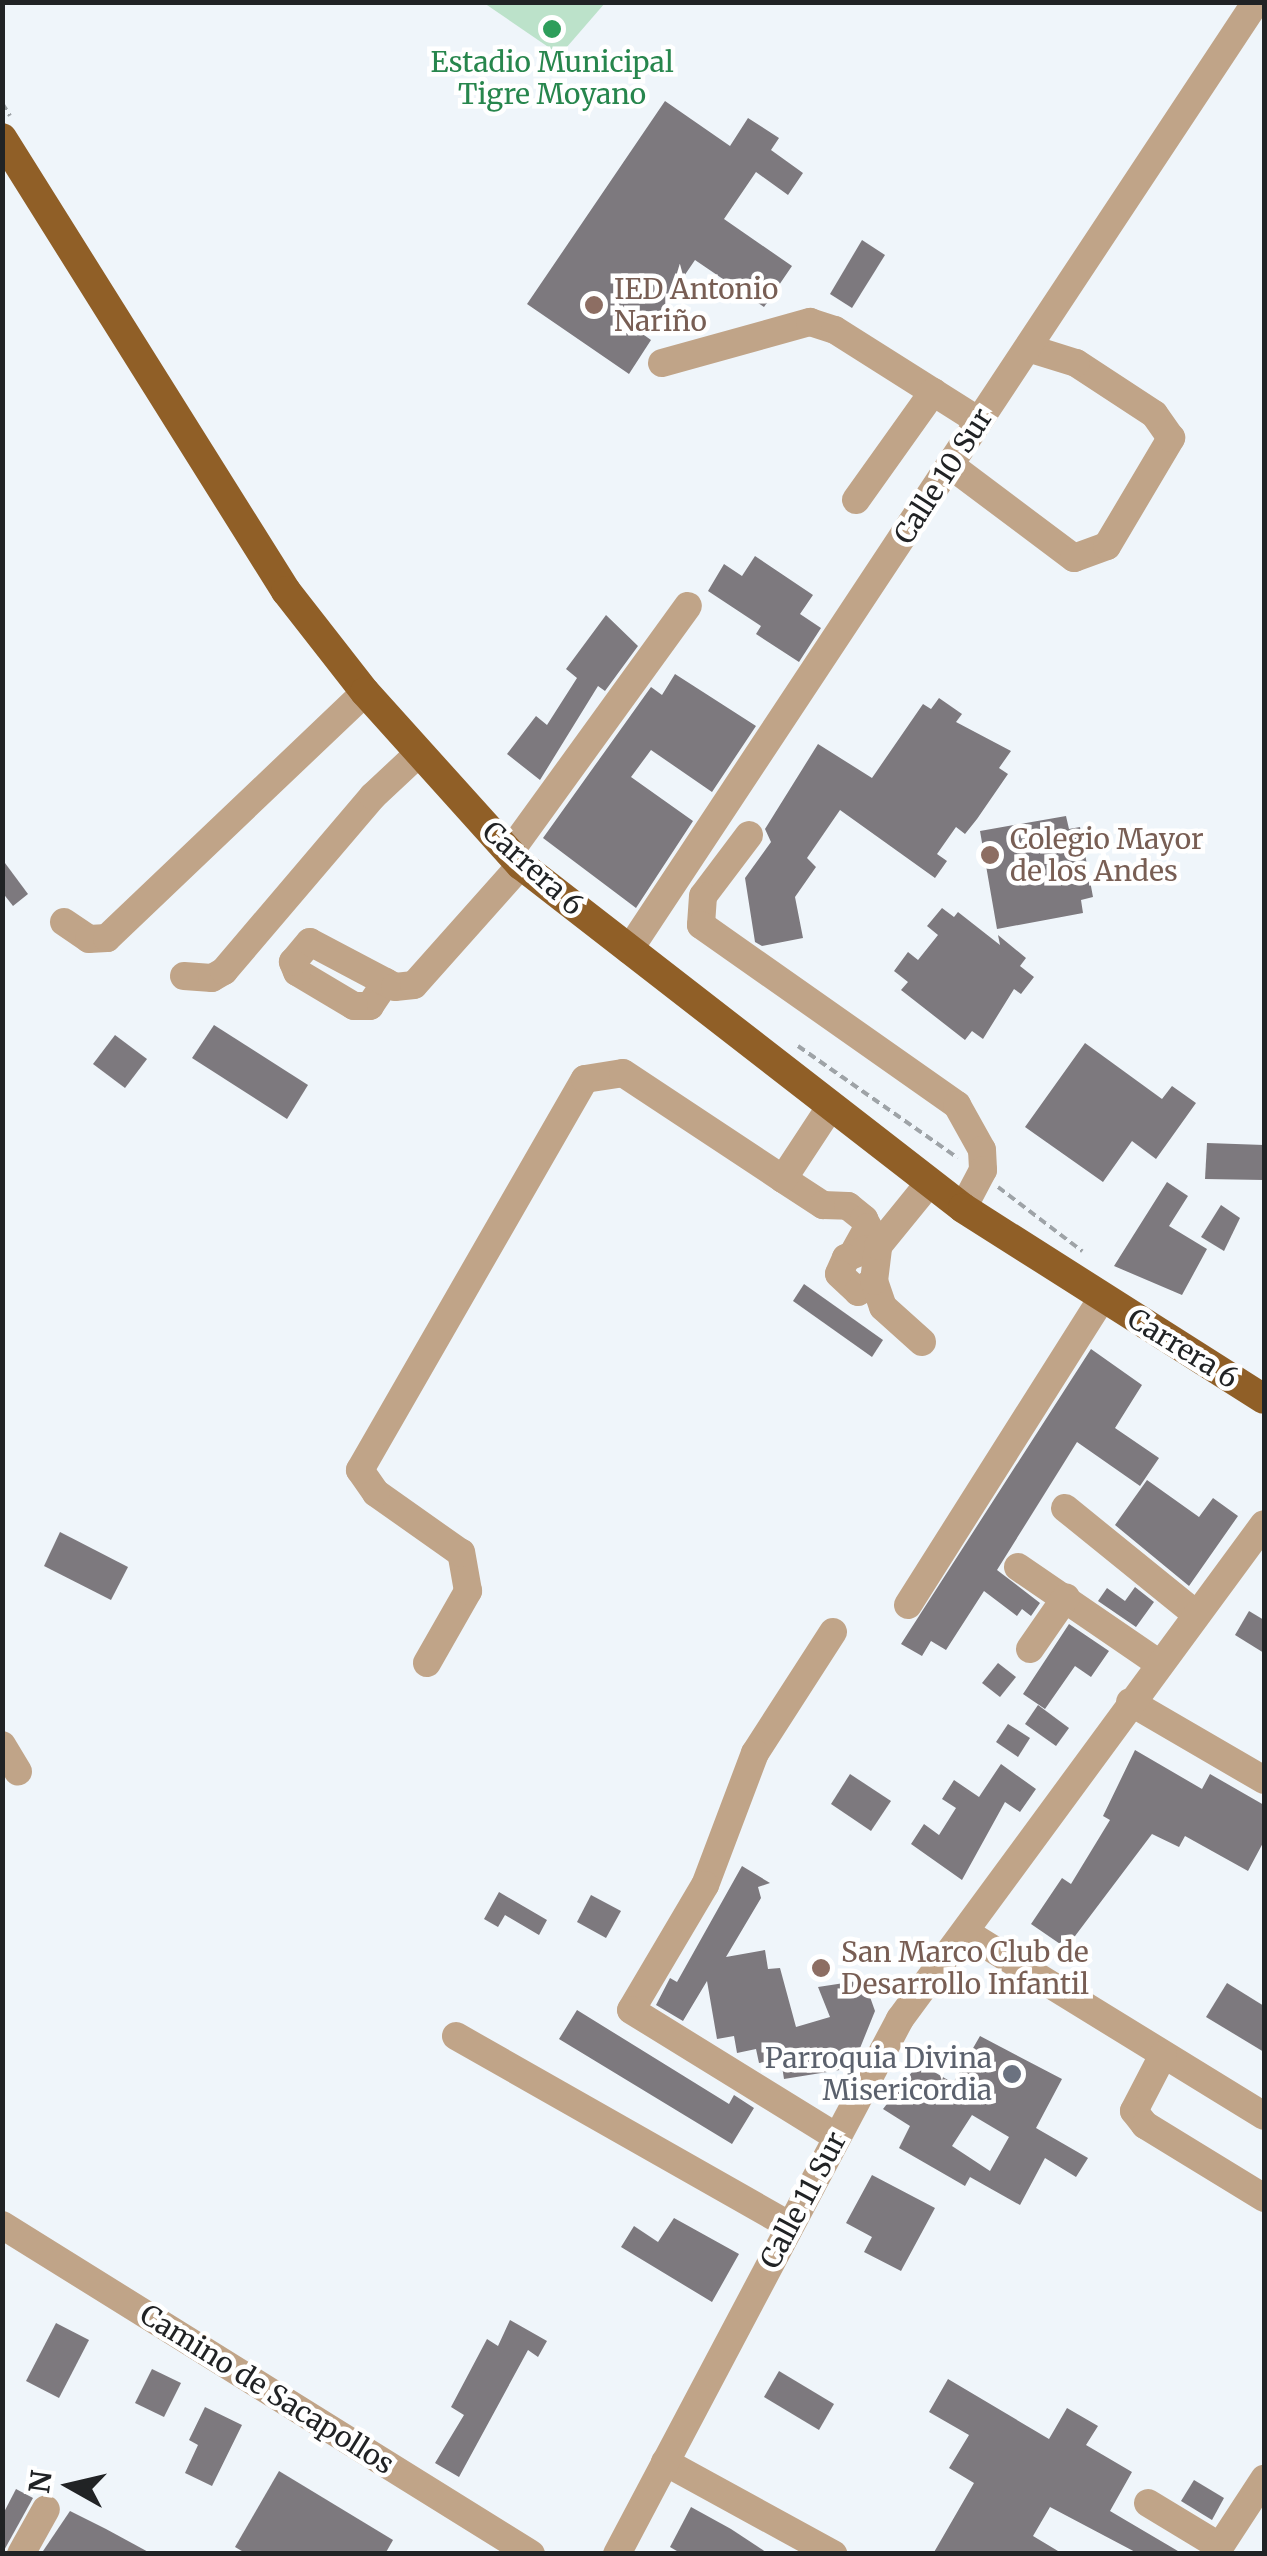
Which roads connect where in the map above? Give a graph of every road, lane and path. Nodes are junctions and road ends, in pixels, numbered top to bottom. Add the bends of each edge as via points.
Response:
1 (1255, 18) edge
2 (2, 103) edge
3 (8, 129) edge
4 (1028, 348) junction
5 (662, 362) dead end
6 (933, 392) junction
7 (979, 421) junction
8 (950, 465) junction
9 (856, 500) dead end
10 (688, 606) dead end
11 (365, 692) junction
12 (419, 752) junction
13 (749, 835) dead end
14 (515, 859) junction
15 (64, 922) dead end
16 (629, 950) junction
17 (184, 976) dead end
18 (386, 982) dead end
19 (788, 1038) dead end
20 (830, 1106) junction
21 (981, 1174) junction
22 (782, 1179) junction
23 (930, 1182) junction
24 (963, 1208) junction
25 (866, 1250) junction
26 (1095, 1261) dead end
27 (1102, 1298) junction
28 (922, 1342) dead end
29 (1264, 1399) edge
30 (1065, 1508) dead end
31 (1264, 1524) edge
32 (1018, 1567) dead end
33 (1066, 1597) junction
34 (908, 1605) dead end
35 (1196, 1614) junction
36 (833, 1632) dead end
37 (1030, 1649) dead end
38 (427, 1663) dead end
39 (1158, 1663) junction
40 (1130, 1702) junction
41 (2, 1745) edge
42 (18, 1772) dead end
43 (1264, 1780) edge
44 (965, 1932) junction
45 (456, 2036) dead end
46 (1164, 2055) junction
47 (1264, 2116) edge
48 (836, 2137) junction
49 (1264, 2198) edge
50 (2, 2225) edge
51 (789, 2225) junction
52 (665, 2462) junction
53 (1264, 2478) edge
54 (1148, 2502) dead end
55 (46, 2510) dead end
56 (1217, 2550) edge
57 (21, 2554) edge
58 (531, 2554) edge
59 (617, 2554) edge
60 (833, 2554) edge

1 - 4 street, Calle 10 Sur
2 - 3 path
3 - 11 main road, Carrera 6 via 286,591
4 - 7 street, Calle 10 Sur
4 - 8 street via 1076,363 1154,414 1171,438 1107,546 1074,558
5 - 6 street via 810,322 835,330
6 - 7 street
6 - 9 street
7 - 8 street, Calle 10 Sur
8 - 16 street, Calle 10 Sur
10 - 14 street
11 - 12 main road, Carrera 6
11 - 15 street via 106,938 89,939
12 - 14 main road, Carrera 6
12 - 17 street via 372,796 224,970 212,978
13 - 21 street via 703,896 701,925 957,1106 979,1140
14 - 16 main road, Carrera 6
14 - 18 street via 414,985
16 - 20 main road, Carrera 6
19 - 21 path
20 - 22 street
20 - 23 main road, Carrera 6
21 - 24 street
21 - 26 path
22 - 25 street via 823,1205 848,1206 864,1219
22 - 38 street via 623,1073 585,1079 360,1470 376,1493 461,1553 468,1591
23 - 24 main road, Carrera 6
23 - 25 street
24 - 27 main road, Carrera 6
25 - 28 street via 883,1307
27 - 29 main road, Carrera 6
27 - 34 street
30 - 35 street
31 - 35 street, Calle 11 Sur
32 - 33 street
33 - 37 street
33 - 39 street
35 - 39 street, Calle 11 Sur
36 - 48 street via 755,1753 705,1885 632,2010
39 - 40 street, Calle 11 Sur
40 - 43 street
40 - 44 street, Calle 11 Sur
41 - 42 street
44 - 46 street
44 - 48 street, Calle 11 Sur via 900,2019
45 - 51 street
46 - 47 street
46 - 49 street via 1134,2111 1145,2126
48 - 51 street, Calle 11 Sur
50 - 58 street, Camino de Sacapollos
51 - 52 street, Calle 11 Sur
52 - 59 street, Calle 11 Sur
52 - 60 street
53 - 56 street
54 - 56 street
55 - 57 street

